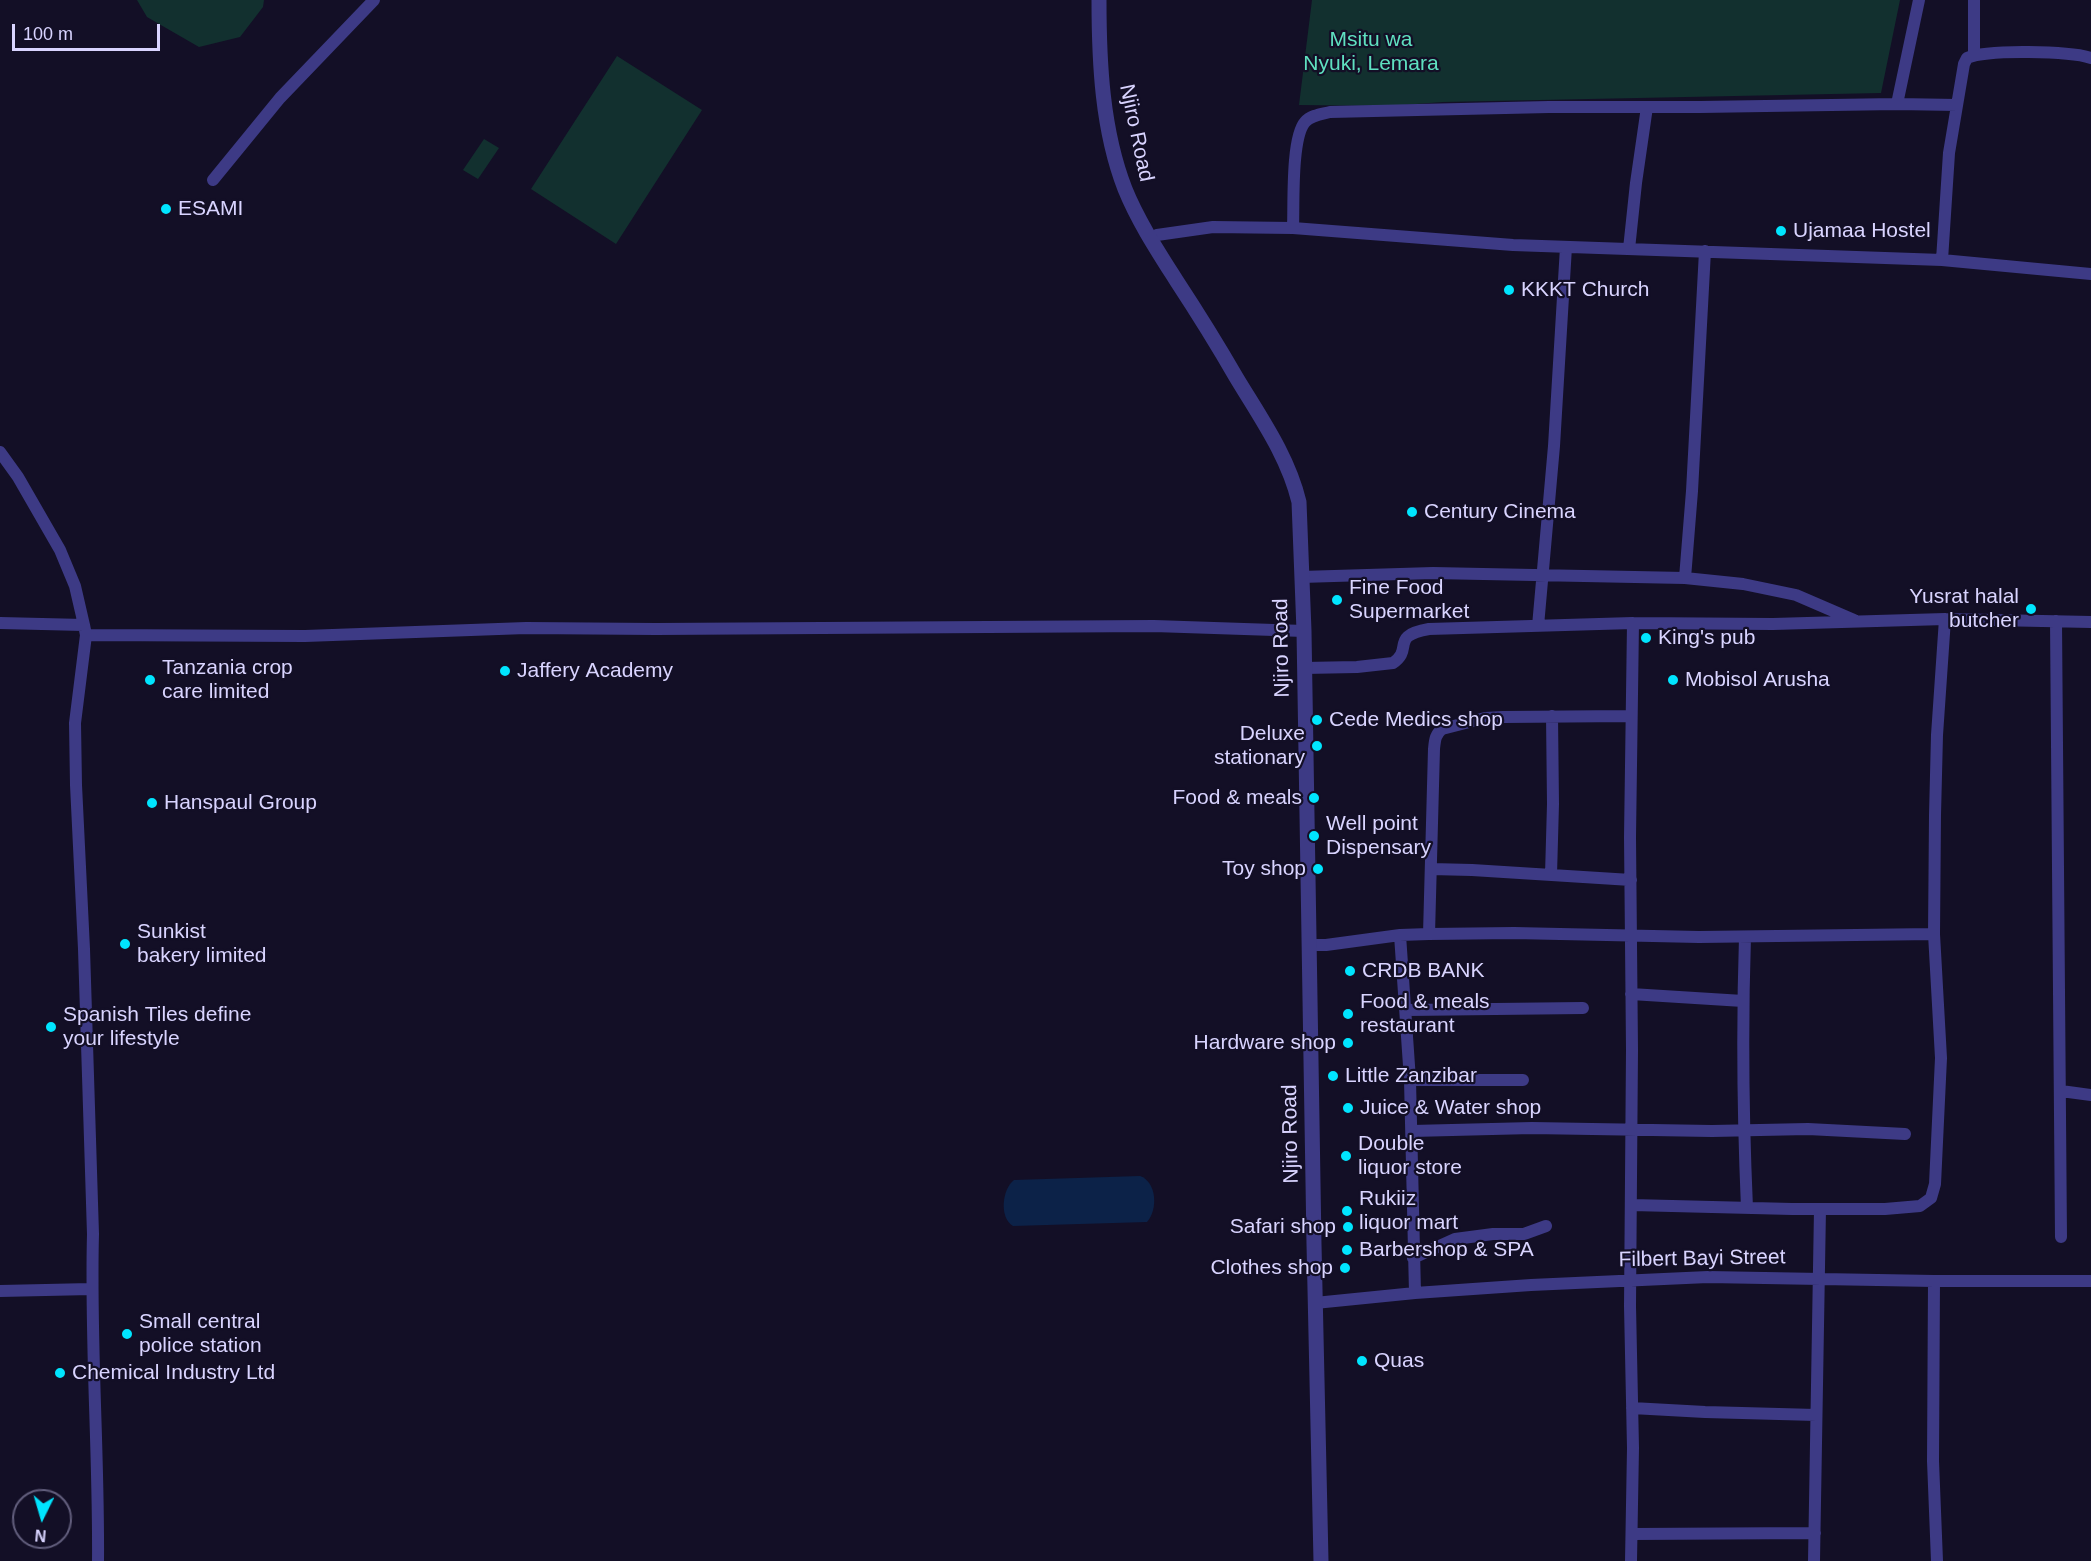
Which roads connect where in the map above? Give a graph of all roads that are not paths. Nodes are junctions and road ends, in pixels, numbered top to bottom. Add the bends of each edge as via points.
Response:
1 (374, 0) edge
2 (1099, 0) edge
3 (1919, 0) edge
4 (1974, 0) edge
5 (1974, 55) junction
6 (2091, 58) edge
7 (1897, 104) junction
8 (1957, 105) junction
9 (1647, 107) junction
10 (213, 180) dead end
11 (1293, 228) junction
12 (1150, 239) junction
13 (1566, 247) junction
14 (1629, 249) junction
15 (1706, 251) junction
16 (1942, 260) junction
17 (2091, 274) edge
18 (0, 452) edge
19 (1543, 576) junction
20 (1301, 577) junction
21 (1685, 578) junction
22 (1945, 619) junction
23 (2056, 621) junction
24 (1633, 622) junction
25 (1858, 622) junction
26 (2091, 622) edge
27 (0, 623) edge
28 (1538, 626) junction
29 (85, 630) junction
30 (1304, 631) junction
31 (1304, 668) junction
32 (1552, 716) junction
33 (1631, 716) junction
34 (1431, 869) junction
35 (1551, 875) junction
36 (1631, 880) junction
37 (1429, 934) junction
38 (1934, 934) junction
39 (1400, 935) junction
40 (1630, 935) junction
41 (1745, 937) junction
42 (1309, 945) junction
43 (1631, 994) junction
44 (1743, 1001) junction
45 (1583, 1008) dead end
46 (1407, 1010) junction
47 (1410, 1080) junction
48 (1523, 1080) dead end
49 (2061, 1091) junction
50 (2091, 1095) edge
51 (1631, 1130) junction
52 (1412, 1131) junction
53 (1744, 1131) junction
54 (1905, 1134) dead end
55 (1632, 1206) junction
56 (1747, 1208) junction
57 (1820, 1209) junction
58 (1546, 1226) dead end
59 (2061, 1237) dead end
60 (1413, 1258) junction
61 (1820, 1277) junction
62 (1630, 1280) junction
63 (1934, 1281) junction
64 (2091, 1281) edge
65 (91, 1289) junction
66 (0, 1291) edge
67 (1415, 1293) junction
68 (1315, 1304) junction
69 (1632, 1408) junction
70 (1816, 1415) junction
71 (1815, 1533) junction
72 (1632, 1534) junction
73 (98, 1561) edge
74 (1321, 1561) edge
75 (1631, 1561) edge
76 (1814, 1561) edge
77 (1937, 1561) edge

1 - 10 street via 280,98
2 - 12 street, Njiro Road via 1099,44 1112,141 1125,190
3 - 7 street
4 - 5 street
5 - 6 street via 1994,52
5 - 8 street via 1964,64
7 - 8 street
7 - 9 street
8 - 16 street via 1949,153
9 - 11 street via 1350,111 1316,115 1305,121 1298,133
9 - 14 street
11 - 12 street via 1213,227
11 - 13 street
12 - 20 street, Njiro Road via 1291,473 1301,516
13 - 14 street
13 - 19 street
14 - 15 street
15 - 16 street
15 - 21 street
16 - 17 street
18 - 29 street via 60,550 75,586
19 - 20 street via 1433,573
19 - 21 street
19 - 28 street
20 - 30 street, Njiro Road
21 - 25 street via 1796,595
22 - 23 street
22 - 25 street
22 - 38 street via 1937,735
23 - 26 street
23 - 49 street
24 - 25 street
24 - 28 street
24 - 33 street
27 - 29 street
28 - 31 street via 1429,629 1406,636 1400,656 1393,663
29 - 30 street via 305,636 526,628 1154,626
29 - 65 street via 75,723 93,1234
30 - 31 street, Njiro Road
31 - 42 street, Njiro Road
32 - 33 street
32 - 34 street via 1485,718 1442,729 1435,735
32 - 35 street
33 - 36 street
34 - 35 street
34 - 37 street
35 - 36 street
36 - 40 street
37 - 39 street
37 - 40 street
38 - 41 street
38 - 57 street via 1941,1058 1931,1198 1913,1207
39 - 42 street
39 - 46 street
40 - 41 street
40 - 43 street
41 - 44 street
42 - 68 street, Njiro Road
43 - 44 street
43 - 51 street
44 - 53 street
45 - 46 street
46 - 47 street
47 - 48 street
47 - 52 street
49 - 50 street
49 - 59 street
51 - 52 street
51 - 53 street
51 - 55 street
52 - 60 street
53 - 54 street via 1808,1129
53 - 56 street
55 - 56 street
55 - 62 street
56 - 57 street
57 - 61 street
58 - 60 street via 1524,1234 1455,1239
60 - 67 street
61 - 62 street, Filbert Bayi Street
61 - 63 street, Filbert Bayi Street
61 - 70 street
62 - 67 street, Filbert Bayi Street
62 - 69 street
63 - 64 street, Filbert Bayi Street
63 - 77 street
65 - 66 street
65 - 73 street
67 - 68 street, Filbert Bayi Street
68 - 74 street, Njiro Road
69 - 70 street
69 - 72 street
70 - 71 street
71 - 72 street
71 - 76 street
72 - 75 street

